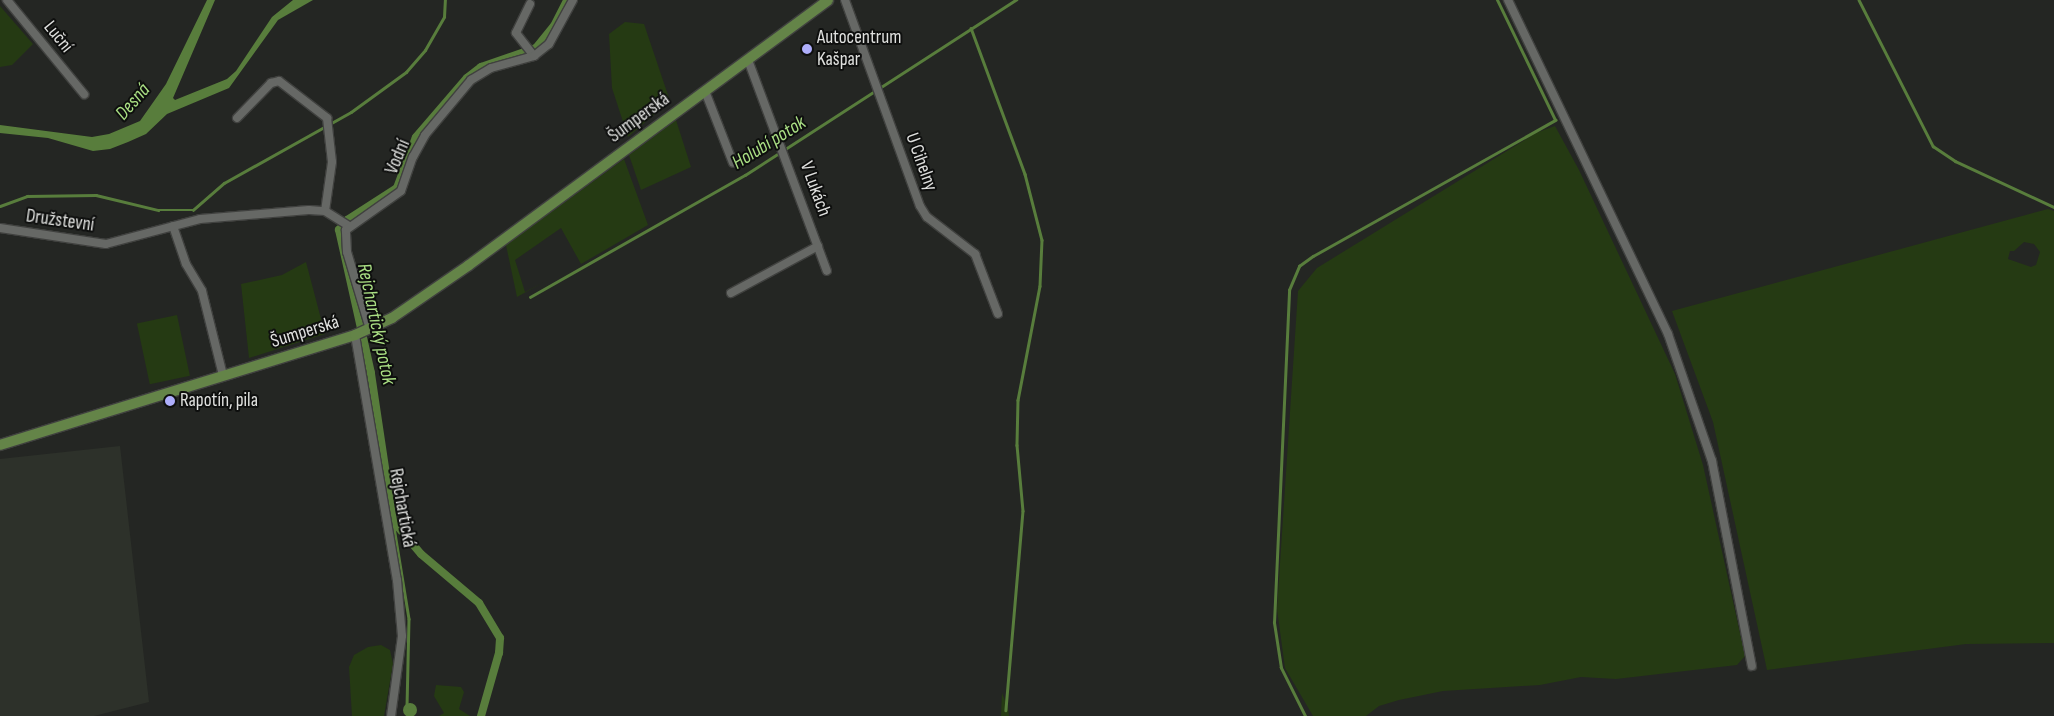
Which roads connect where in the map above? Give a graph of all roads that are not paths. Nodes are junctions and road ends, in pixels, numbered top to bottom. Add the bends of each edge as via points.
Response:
1 (6, 0) edge
2 (573, 0) edge
3 (828, 0) edge
4 (845, 0) edge
5 (1508, 0) edge
6 (530, 4) dead end
7 (531, 52) junction
8 (748, 60) junction
9 (705, 91) junction
10 (84, 94) dead end
11 (237, 118) dead end
12 (733, 163) dead end
13 (325, 212) junction
14 (345, 224) junction
15 (173, 226) junction
16 (0, 228) edge
17 (818, 246) junction
18 (828, 271) dead end
19 (731, 294) dead end
20 (998, 314) dead end
21 (362, 332) junction
22 (223, 375) junction
23 (0, 444) edge
24 (1752, 666) dead end
25 (392, 716) edge

1 - 10 street, Luční
2 - 7 street, Vodní via 549,44
3 - 8 main road, Šumperská
4 - 20 street, U Cihelny via 920,206 927,217 976,254
5 - 24 street via 1668,334 1712,461
6 - 7 street via 516,33
7 - 14 street, Vodní via 471,80 425,135 401,191
8 - 9 main road, Šumperská
8 - 17 street, V Lukách
9 - 12 street
9 - 21 main road, Šumperská via 469,266
11 - 13 street via 271,84 279,81 329,123 332,162
13 - 14 street
13 - 15 street, Družstevní via 222,217
14 - 21 street via 344,237
15 - 16 street, Družstevní via 106,244
15 - 22 street via 186,264 202,291
17 - 18 street, V Lukách
17 - 19 street, V Lukách
21 - 22 main road, Šumperská
21 - 25 street, Rejchartická via 402,636
22 - 23 main road, Šumperská

